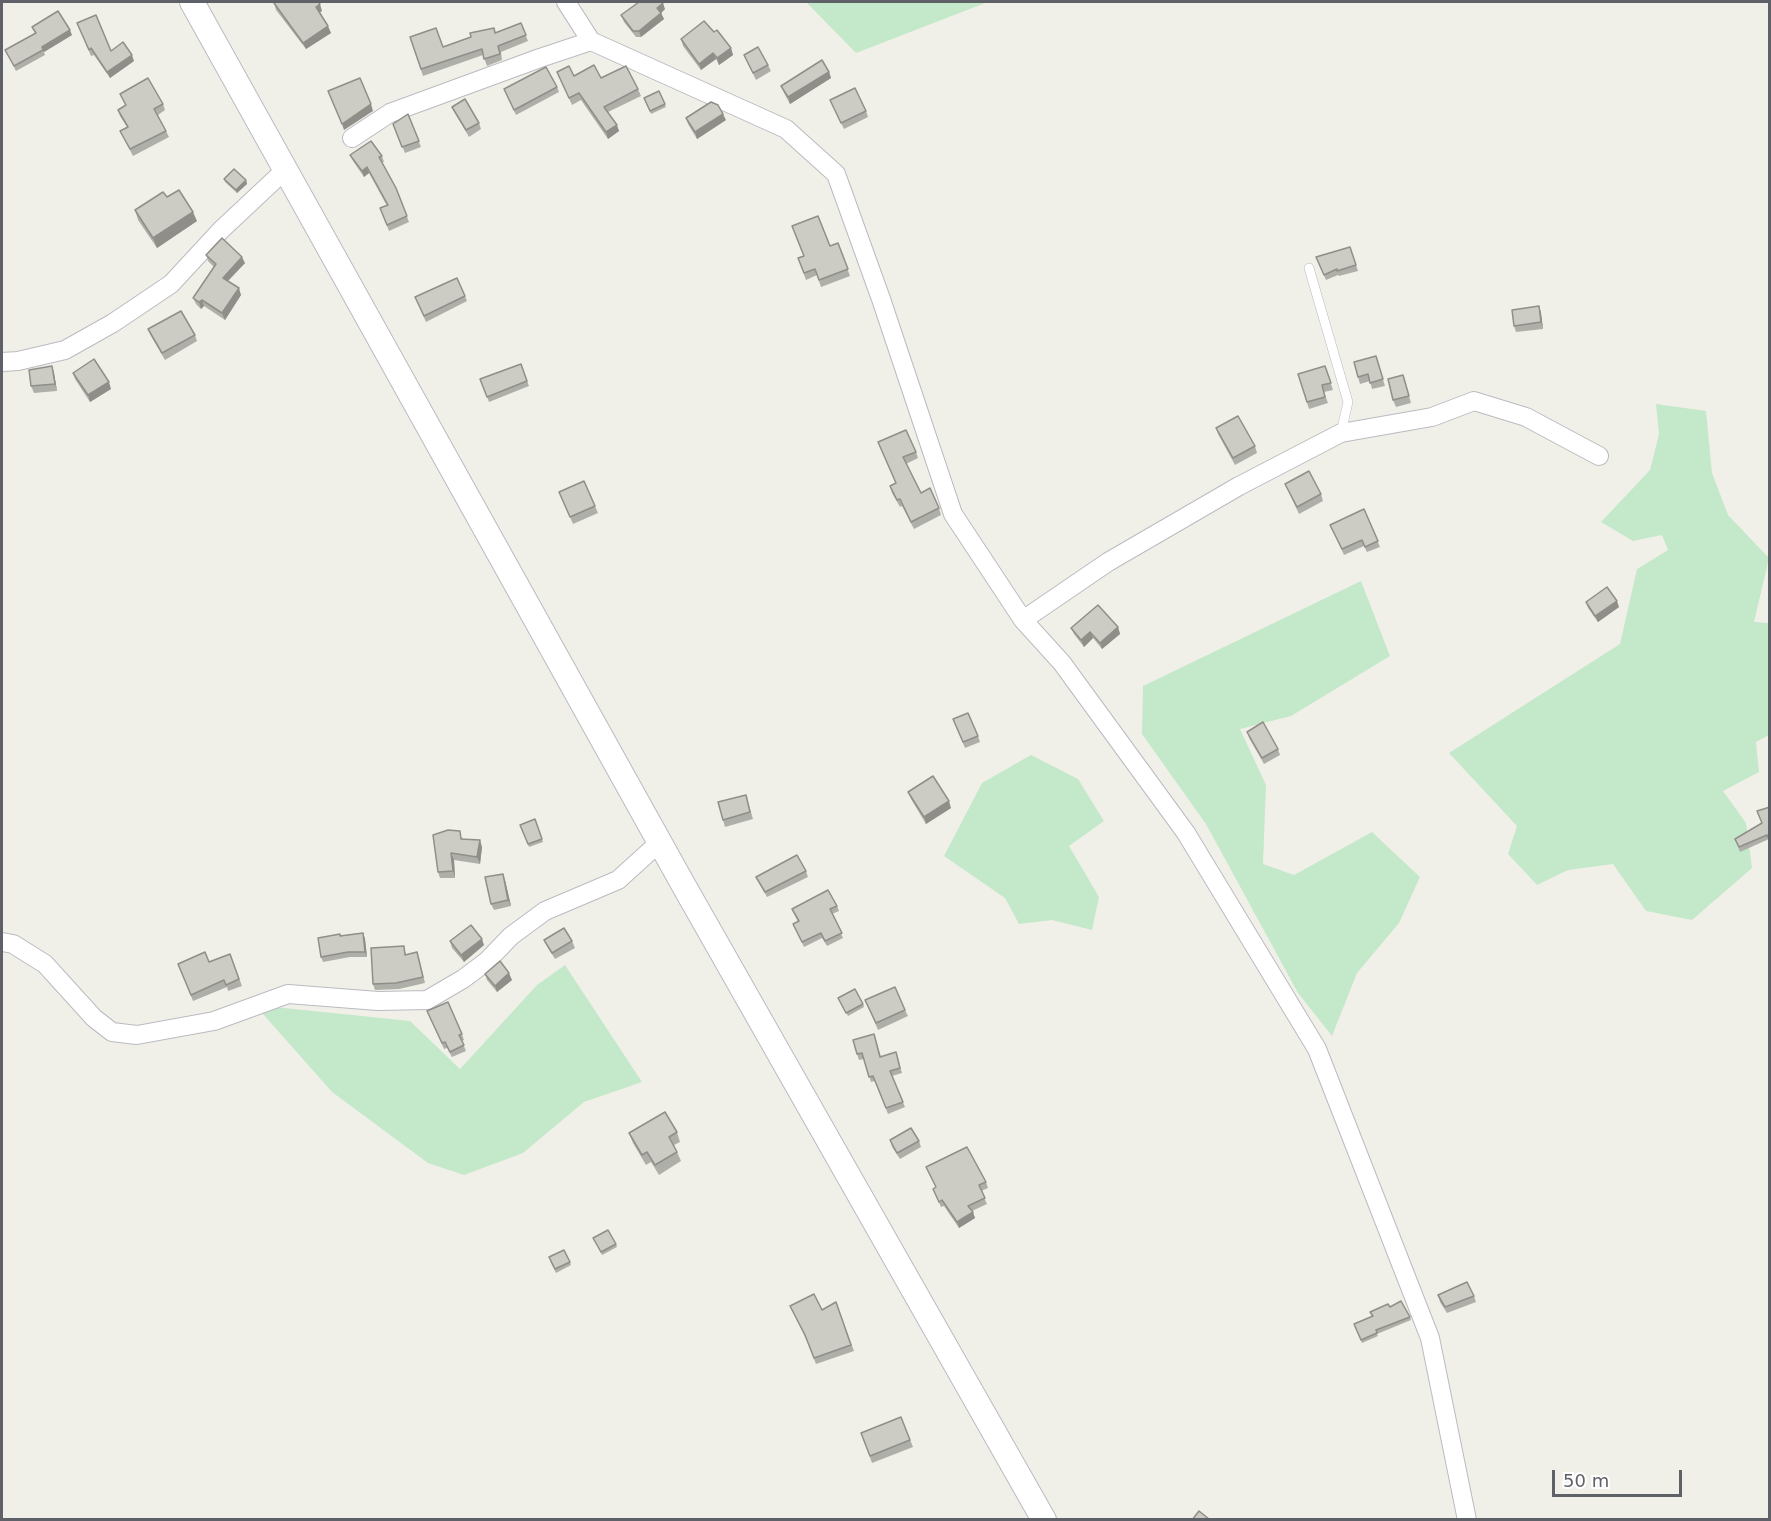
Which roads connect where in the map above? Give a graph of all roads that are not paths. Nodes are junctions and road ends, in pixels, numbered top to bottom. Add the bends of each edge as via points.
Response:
1 (192, 2) edge
2 (566, 2) edge
3 (591, 41) junction
4 (352, 138) dead end
5 (285, 170) junction
6 (1309, 268) dead end
7 (2, 362) edge
8 (1341, 433) junction
9 (1599, 456) dead end
10 (1023, 620) junction
11 (660, 842) junction
12 (2, 942) edge
13 (1044, 1520) edge
14 (1467, 1520) edge

1 - 5 main road
2 - 3 street
3 - 4 street via 390,113
3 - 10 street via 786,129 836,174 953,514
5 - 7 street via 171,284 65,350
5 - 11 main road
6 - 8 lane via 1348,402
8 - 9 street via 1432,417 1474,401 1526,417
8 - 10 street via 1239,486 1108,562
10 - 14 street via 1062,663 1186,833 1317,1049 1430,1338
11 - 12 street via 618,880 545,911 479,967 428,1000 378,1001 288,994 214,1021 137,1035 112,1032 45,964 13,944
11 - 13 main road

